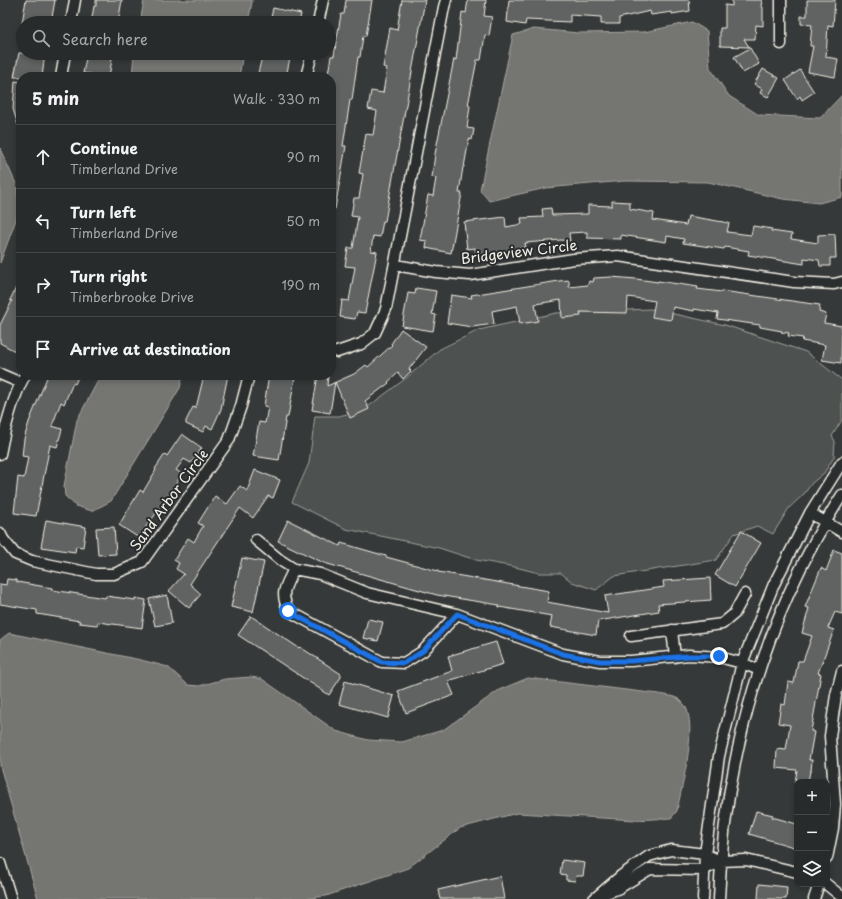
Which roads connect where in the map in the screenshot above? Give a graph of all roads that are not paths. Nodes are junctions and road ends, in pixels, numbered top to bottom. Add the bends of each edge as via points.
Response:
1 (75, 0) edge
2 (323, 0) edge
3 (446, 0) edge
4 (781, 0) edge
5 (72, 16) edge
6 (320, 16) edge
7 (781, 44) dead end
8 (64, 60) edge
9 (310, 60) edge
10 (62, 72) edge
11 (307, 72) edge
12 (395, 265) junction
13 (842, 282) edge
14 (337, 352) dead end
15 (0, 374) edge
16 (16, 377) edge
17 (23, 380) edge
18 (248, 380) edge
19 (0, 454) edge
20 (842, 462) edge
21 (842, 495) edge
22 (810, 513) junction
23 (825, 522) junction
24 (842, 532) edge
25 (0, 533) edge
26 (256, 540) dead end
27 (294, 569) junction
28 (745, 594) dead end
29 (457, 614) junction
30 (672, 630) junction
31 (631, 636) dead end
32 (675, 657) junction
33 (742, 663) junction
34 (759, 670) junction
35 (842, 671) edge
36 (828, 851) edge
37 (705, 854) junction
38 (720, 862) junction
39 (0, 863) edge
40 (704, 870) junction
41 (794, 871) edge
42 (818, 887) edge
43 (830, 887) edge
44 (842, 897) edge
45 (596, 898) edge
46 (11, 899) edge
47 (703, 899) edge
48 (719, 899) edge
49 (814, 899) edge

1 - 5 street
2 - 6 street
3 - 12 street
4 - 7 street
8 - 10 street
9 - 11 street
12 - 13 street, Bridgeview Circle via 470,275 574,259 618,256 794,282
12 - 14 street via 386,309 375,333 361,344
15 - 16 street
17 - 19 street via 5,429
18 - 25 street, Sand Arbor Circle via 229,440 142,562 114,574 96,574 15,554
20 - 22 street
21 - 23 street
22 - 23 street
22 - 33 street via 774,584
23 - 24 street
23 - 34 street via 777,620
26 - 27 street
27 - 29 street via 320,574 367,594
27 - 29 street via 284,590 283,601 288,611 382,662 404,663 423,651
28 - 30 street via 734,614 722,624
29 - 32 street via 563,654 600,661
30 - 31 street
30 - 32 street
32 - 33 street via 719,656
33 - 34 street
33 - 37 street via 719,756
34 - 38 street via 736,758
35 - 36 street via 830,736 835,804
37 - 38 street
37 - 40 street
37 - 45 street via 671,850 650,856 622,875
38 - 40 street
38 - 41 street via 746,860
38 - 48 street
39 - 46 street
40 - 45 street via 650,868 619,888
40 - 47 street
42 - 49 street
43 - 44 street

